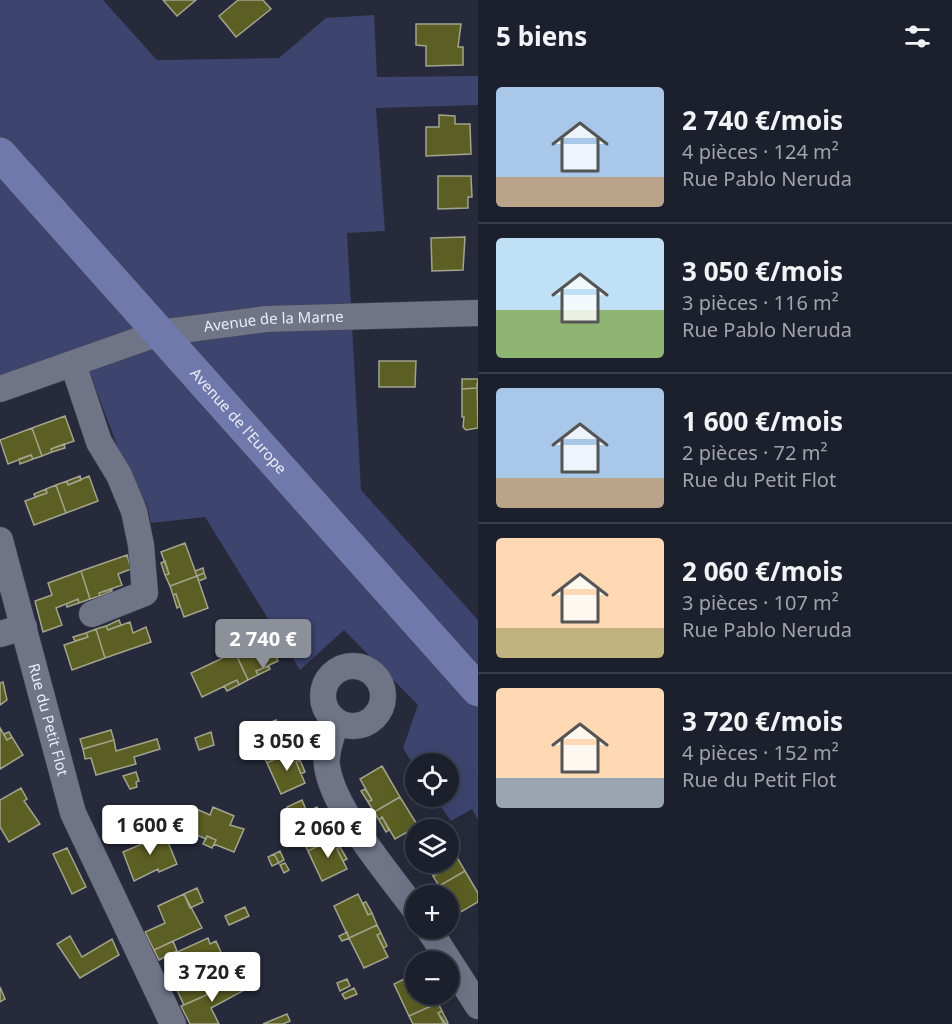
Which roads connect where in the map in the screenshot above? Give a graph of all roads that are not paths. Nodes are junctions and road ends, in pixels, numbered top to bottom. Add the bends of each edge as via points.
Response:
1 (0, 154) edge
2 (478, 314) edge
3 (159, 333) junction
4 (73, 364) junction
5 (0, 389) edge
6 (0, 540) edge
7 (92, 614) dead end
8 (12, 631) edge
9 (478, 690) edge
10 (336, 722) dead end
11 (405, 895) edge
12 (435, 939) edge
13 (478, 1006) edge
14 (173, 1024) edge

1 - 3 main road, Avenue de l'Europe
2 - 3 street, Avenue de la Marne via 266,319
3 - 4 street, Avenue de la Marne
3 - 9 main road, Avenue de l'Europe
4 - 5 street, Avenue de la Marne
4 - 7 street via 99,442 134,511 143,562 145,593
6 - 8 street, Rue du Petit Flot
8 - 14 street, Rue du Petit Flot via 73,813
10 - 11 street via 326,759 331,781 356,828
12 - 13 street

